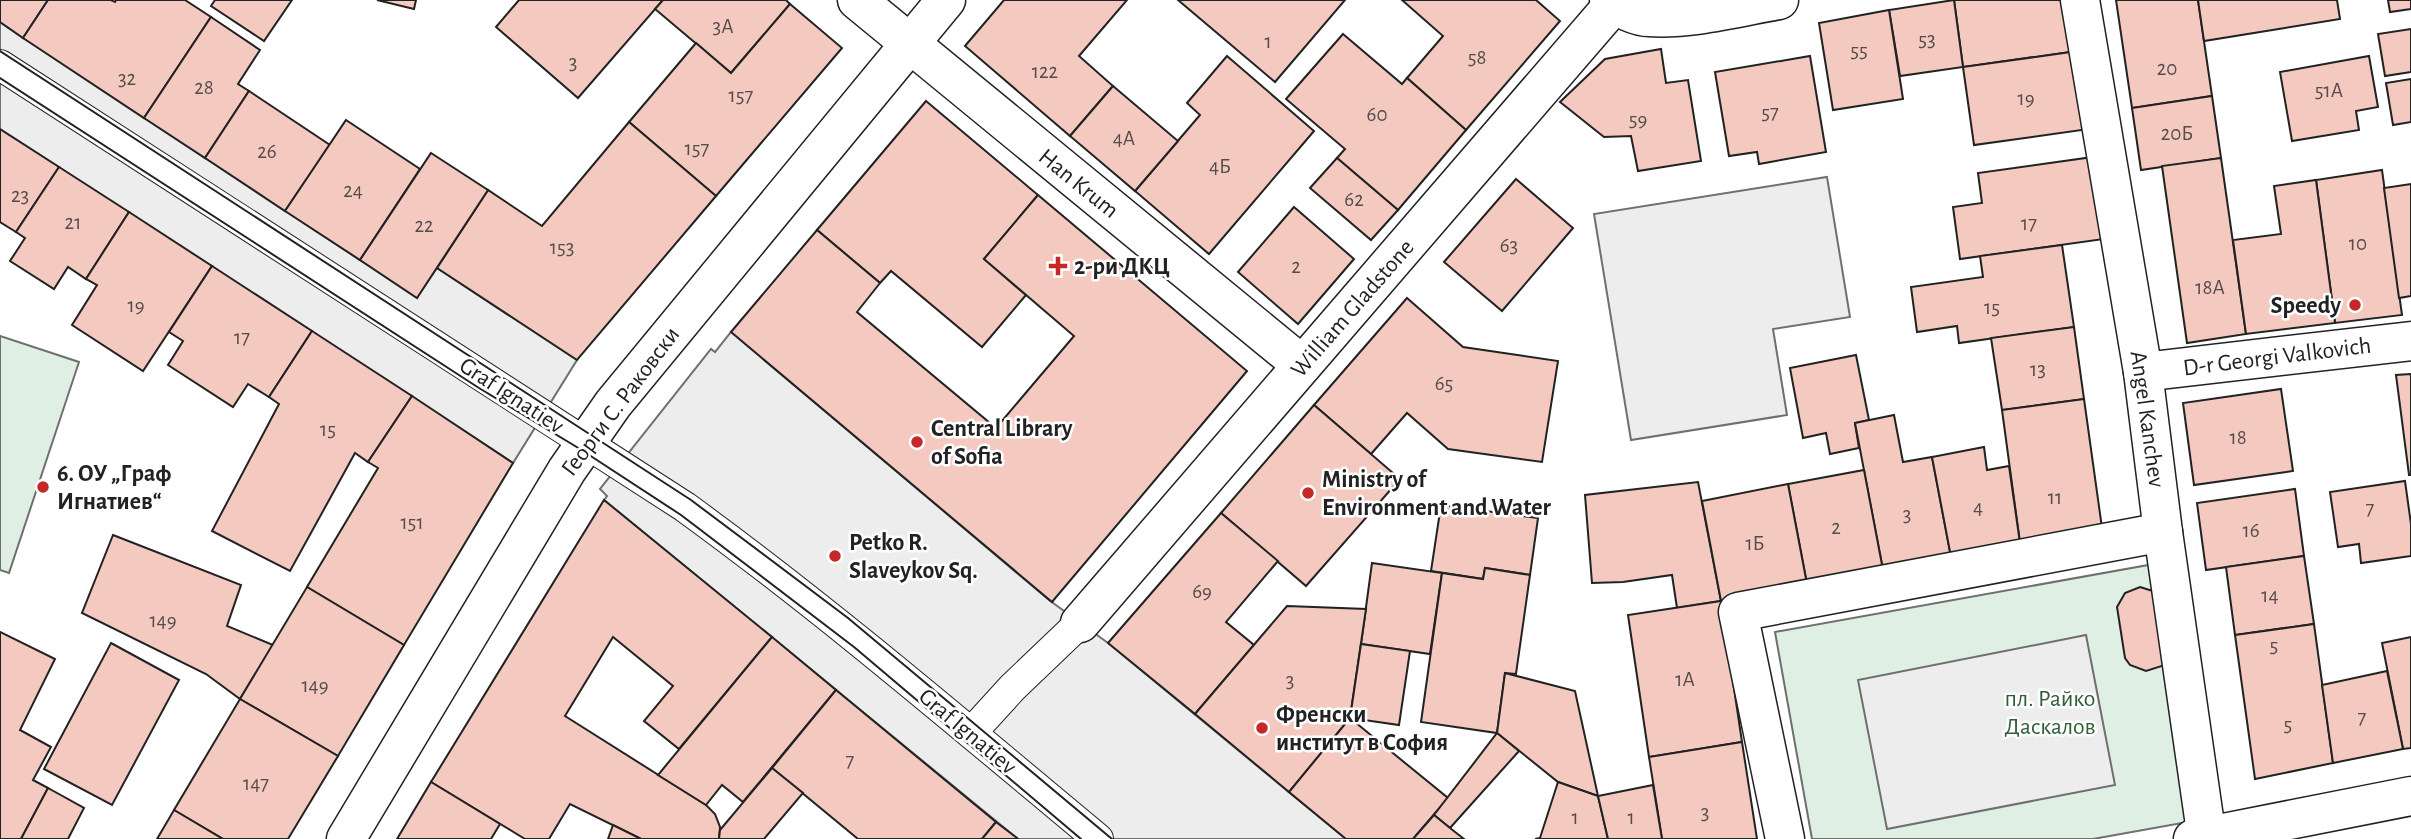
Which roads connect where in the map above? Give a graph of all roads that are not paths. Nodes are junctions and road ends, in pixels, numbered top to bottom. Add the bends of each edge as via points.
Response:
1 (857, 0) edge
2 (946, 0) edge
3 (1779, 0) edge
4 (2080, 0) edge
5 (1612, 2) edge
6 (908, 44) junction
7 (0, 65) edge
8 (2411, 341) edge
9 (1303, 365) junction
10 (2143, 372) junction
11 (585, 443) junction
12 (2163, 532) junction
13 (1080, 622) joint
14 (971, 733) junction
15 (2411, 796) edge
16 (2202, 838) edge
17 (346, 839) edge
18 (1098, 839) edge
19 (1785, 839) edge

1 - 6 street, Han Krum
2 - 6 street, Георги С. Раковски
3 - 5 street, William Gladstone via 1646,18
4 - 10 street, Angel Kanchev
5 - 9 street, William Gladstone
6 - 9 street, Han Krum
6 - 11 street, Георги С. Раковски
7 - 11 street, Graf Ignatiev
8 - 10 street, D-r Georgi Valkovich
9 - 13 street, William Gladstone
10 - 12 street, Angel Kanchev
11 - 14 street, Graf Ignatiev via 767,567
11 - 17 street, Георги С. Раковски
12 - 16 street, Angel Kanchev
12 - 19 street via 1738,612
13 - 14 street, William Gladstone
14 - 18 street, Graf Ignatiev
15 - 16 street

